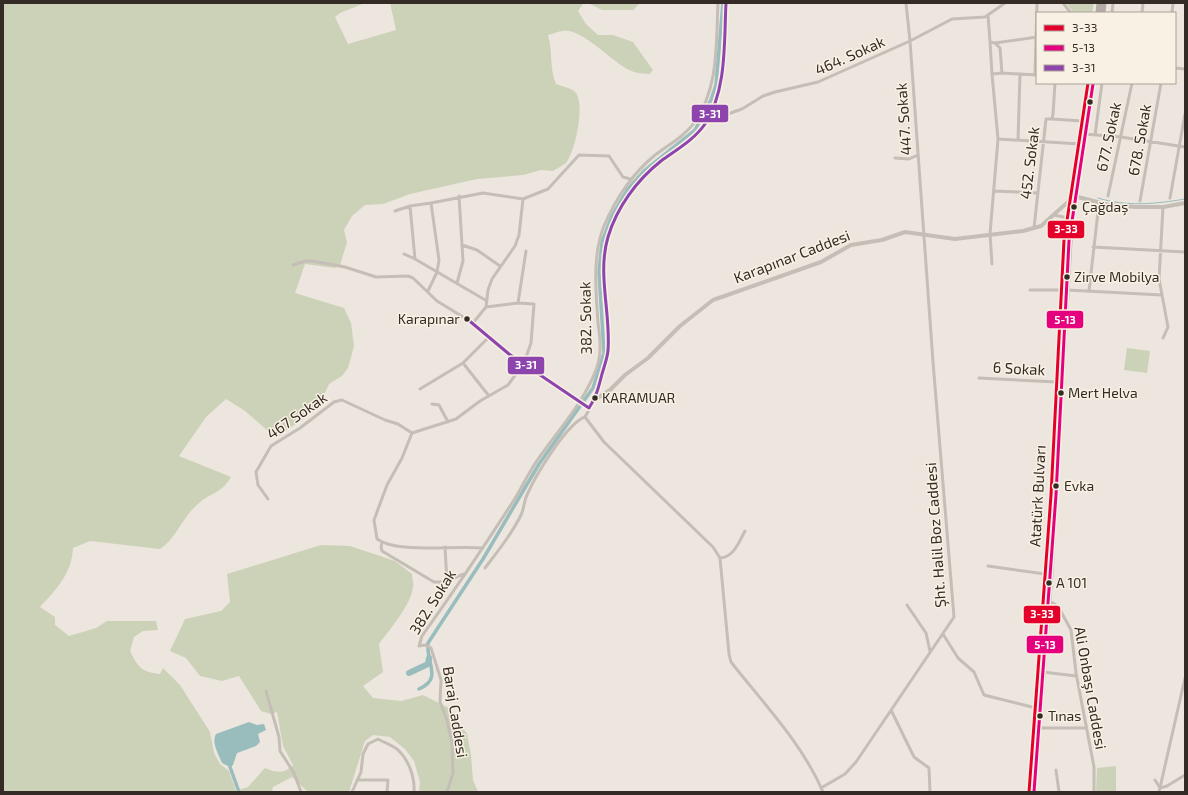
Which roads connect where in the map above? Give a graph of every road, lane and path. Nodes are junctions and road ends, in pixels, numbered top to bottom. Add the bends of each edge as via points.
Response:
1 (718, 3) edge
2 (726, 3) edge
3 (906, 3) edge
4 (1004, 3) edge
5 (1063, 3) edge
6 (1070, 12) edge
7 (988, 15) junction
8 (1036, 37) edge
9 (910, 41) junction
10 (990, 42) junction
11 (995, 43) junction
12 (1002, 73) junction
13 (992, 74) junction
14 (1020, 74) junction
15 (1036, 75) edge
16 (1055, 84) edge
17 (1088, 84) edge
18 (1092, 84) edge
19 (1102, 84) edge
20 (1132, 84) edge
21 (1161, 84) edge
22 (701, 113) junction
23 (1185, 114) edge
24 (708, 115) junction
25 (1052, 119) junction
26 (1082, 121) junction
27 (1082, 134) junction
28 (1095, 135) junction
29 (1121, 137) junction
30 (998, 139) junction
31 (1018, 140) junction
32 (1043, 142) junction
33 (1150, 142) junction
34 (1080, 144) junction
35 (1179, 146) junction
36 (1185, 147) edge
37 (918, 155) junction
38 (895, 158) dead end
39 (630, 179) junction
40 (994, 191) junction
41 (1037, 193) junction
42 (459, 196) junction
43 (1108, 196) dead end
44 (1170, 198) dead end
45 (523, 199) junction
46 (1071, 200) junction
47 (1140, 201) dead end
48 (430, 203) junction
49 (1099, 203) junction
50 (1185, 203) edge
51 (410, 206) junction
52 (1163, 207) junction
53 (394, 211) dead end
54 (1054, 215) junction
55 (1069, 218) junction
56 (1034, 228) junction
57 (924, 234) junction
58 (990, 234) junction
59 (462, 245) junction
60 (1093, 247) junction
61 (526, 251) dead end
62 (1160, 252) junction
63 (1185, 252) edge
64 (404, 254) dead end
65 (415, 260) junction
66 (992, 264) dead end
67 (293, 265) dead end
68 (500, 266) junction
69 (438, 272) junction
70 (457, 282) junction
71 (1030, 290) dead end
72 (1065, 290) junction
73 (428, 291) junction
74 (1089, 291) junction
75 (1162, 295) junction
76 (487, 302) junction
77 (518, 303) junction
78 (486, 307) junction
79 (473, 323) junction
80 (489, 336) junction
81 (1163, 338) dead end
82 (463, 363) junction
83 (524, 363) junction
84 (979, 378) dead end
85 (1057, 382) junction
86 (420, 389) dead end
87 (489, 396) junction
88 (596, 399) junction
89 (579, 401) junction
90 (432, 404) dead end
91 (587, 406) junction
92 (585, 417) junction
93 (448, 422) junction
94 (412, 433) junction
95 (268, 499) dead end
96 (745, 531) dead end
97 (382, 542) junction
98 (445, 547) junction
99 (483, 548) junction
100 (720, 558) junction
101 (988, 566) dead end
102 (485, 568) dead end
103 (464, 574) junction
104 (1045, 574) junction
105 (447, 582) junction
106 (1046, 601) junction
107 (907, 605) dead end
108 (942, 634) junction
109 (419, 646) joint
110 (930, 651) junction
111 (1043, 672) junction
112 (1076, 676) junction
113 (1185, 678) edge
114 (266, 692) dead end
115 (1036, 708) junction
116 (891, 710) junction
117 (1039, 728) junction
118 (1086, 728) junction
119 (1056, 770) dead end
120 (1185, 775) edge
121 (357, 780) junction
122 (1155, 780) dead end
123 (822, 790) edge
124 (1160, 790) edge
125 (301, 792) edge
126 (352, 792) edge
127 (387, 792) edge
128 (414, 792) edge
129 (447, 792) edge
130 (930, 792) edge
131 (1029, 792) edge
132 (1034, 792) edge
133 (1059, 792) edge
134 (1094, 792) edge

1 - 22 street, 382. Sokak via 712,80
2 - 24 street via 720,82
3 - 9 street, 447. Sokak
4 - 7 street
5 - 6 street
7 - 9 street, 464. Sokak via 952,19
7 - 10 street
8 - 11 street
8 - 15 street
9 - 24 street, 464. Sokak via 818,82 763,96 742,109 725,115
9 - 37 street, 447. Sokak
10 - 11 street
10 - 13 street
11 - 12 street via 1000,48
12 - 13 street
12 - 14 street
13 - 30 street
14 - 15 street
14 - 31 street
16 - 25 street, 452. Sokak
17 - 26 main road
18 - 27 main road
19 - 28 street
20 - 29 street, 677. Sokak
21 - 33 street, 678. Sokak
22 - 24 street, 464. Sokak
22 - 39 street, 382. Sokak via 684,134 654,156
23 - 35 street
24 - 88 street via 700,130 639,181 624,202 609,236 605,252 604,287 608,353
25 - 26 street
25 - 32 street, 452. Sokak via 1046,119
26 - 27 main road
27 - 28 street
27 - 34 main road, Atatürk Bulvarı
28 - 29 street
29 - 33 street
29 - 43 street, 677. Sokak
30 - 31 street
30 - 40 street
31 - 32 street
32 - 34 street
32 - 41 street, 452. Sokak
33 - 35 street
33 - 47 street, 678. Sokak
34 - 46 main road, Atatürk Bulvarı
35 - 36 street
35 - 44 street
37 - 38 street via 909,159
37 - 57 street, 447. Sokak
39 - 45 street via 623,177 609,156 579,155 548,189
39 - 89 street, 382. Sokak via 604,226 601,237 596,261 601,349 597,367
40 - 41 street
40 - 58 street
41 - 56 street, 452. Sokak
42 - 45 street via 484,193
42 - 48 street
42 - 59 street
45 - 68 street via 519,235 515,246
46 - 49 street via 1078,198
46 - 54 street, Karapınar Caddesi
46 - 55 main road, Atatürk Bulvarı
48 - 51 street
48 - 69 street via 439,251
49 - 52 street
49 - 60 street
50 - 52 street
51 - 53 street
51 - 65 street
52 - 62 street
54 - 55 street
54 - 56 street, Karapınar Caddesi via 1041,226
55 - 72 main road, Atatürk Bulvarı
56 - 58 street, Karapınar Caddesi
57 - 58 street, Karapınar Caddesi via 955,239
57 - 88 street, Karapınar Caddesi via 905,232 882,240 851,245 815,264 713,300 680,326 648,358
57 - 108 street, Şht. Halil Boz Caddesi via 954,617
58 - 66 street
59 - 68 street via 477,250
59 - 70 street via 463,261
60 - 62 street
60 - 74 street
61 - 77 street
62 - 63 street
62 - 75 street
64 - 65 street
65 - 69 street
67 - 73 street via 312,261 346,267 376,277 408,276
68 - 76 street via 490,284
69 - 70 street
69 - 73 street
70 - 76 street
71 - 72 street
72 - 74 street
72 - 85 main road, Atatürk Bulvarı
72 - 106 main road, Atatürk Bulvarı
73 - 79 street via 437,300
74 - 75 street
75 - 81 street via 1168,327
76 - 78 street
77 - 78 street
77 - 83 street via 534,304 530,343
78 - 79 street
79 - 80 street
80 - 82 street
80 - 83 street via 509,354
82 - 86 street
82 - 87 street
83 - 87 street via 508,385
83 - 89 street
84 - 85 street, 6 Sokak
85 - 104 main road, Atatürk Bulvarı
87 - 93 street
88 - 91 street
89 - 91 street
89 - 99 street, 382. Sokak via 535,464
90 - 93 street via 441,407
91 - 92 street
92 - 100 street via 604,442 693,526
92 - 102 street via 578,420 569,430 541,468 528,493 522,513
93 - 94 street
94 - 95 street, 467 Sokak via 398,424 342,400 334,402 271,446 256,472 258,485
94 - 97 street via 387,485 374,520 377,539
96 - 100 street via 732,553 728,557
97 - 98 street via 418,548
97 - 105 street via 382,551 434,582
98 - 99 street
98 - 105 street
99 - 103 street, 382. Sokak
100 - 123 street via 728,654 731,662 783,727
101 - 104 street
103 - 105 street
103 - 109 street, 382. Sokak via 422,636
104 - 106 main road, Atatürk Bulvarı
106 - 111 main road, Atatürk Bulvarı
106 - 112 street, Ali Onbaşı Caddesi via 1059,608 1071,630
106 - 115 main road, Atatürk Bulvarı
107 - 110 street via 926,633
108 - 110 street, Şht. Halil Boz Caddesi
108 - 115 street via 958,658 974,672 984,695
109 - 129 street, Baraj Caddesi via 425,645 430,648 441,680 440,702 448,720 452,743 453,773
110 - 116 street, Şht. Halil Boz Caddesi
111 - 112 street
111 - 117 main road, Atatürk Bulvarı
112 - 118 street, Ali Onbaşı Caddesi
113 - 124 street
114 - 125 street via 279,737 280,751 294,773
115 - 131 main road, Atatürk Bulvarı
116 - 123 street, Şht. Halil Boz Caddesi via 856,762 845,774
116 - 130 street via 914,757 929,768
117 - 118 street
117 - 132 main road, Atatürk Bulvarı
118 - 134 street, Ali Onbaşı Caddesi via 1094,767
119 - 133 street
120 - 124 street
121 - 126 street
121 - 127 street via 388,780
121 - 128 street via 368,744 378,739 398,750 409,765
122 - 124 street

